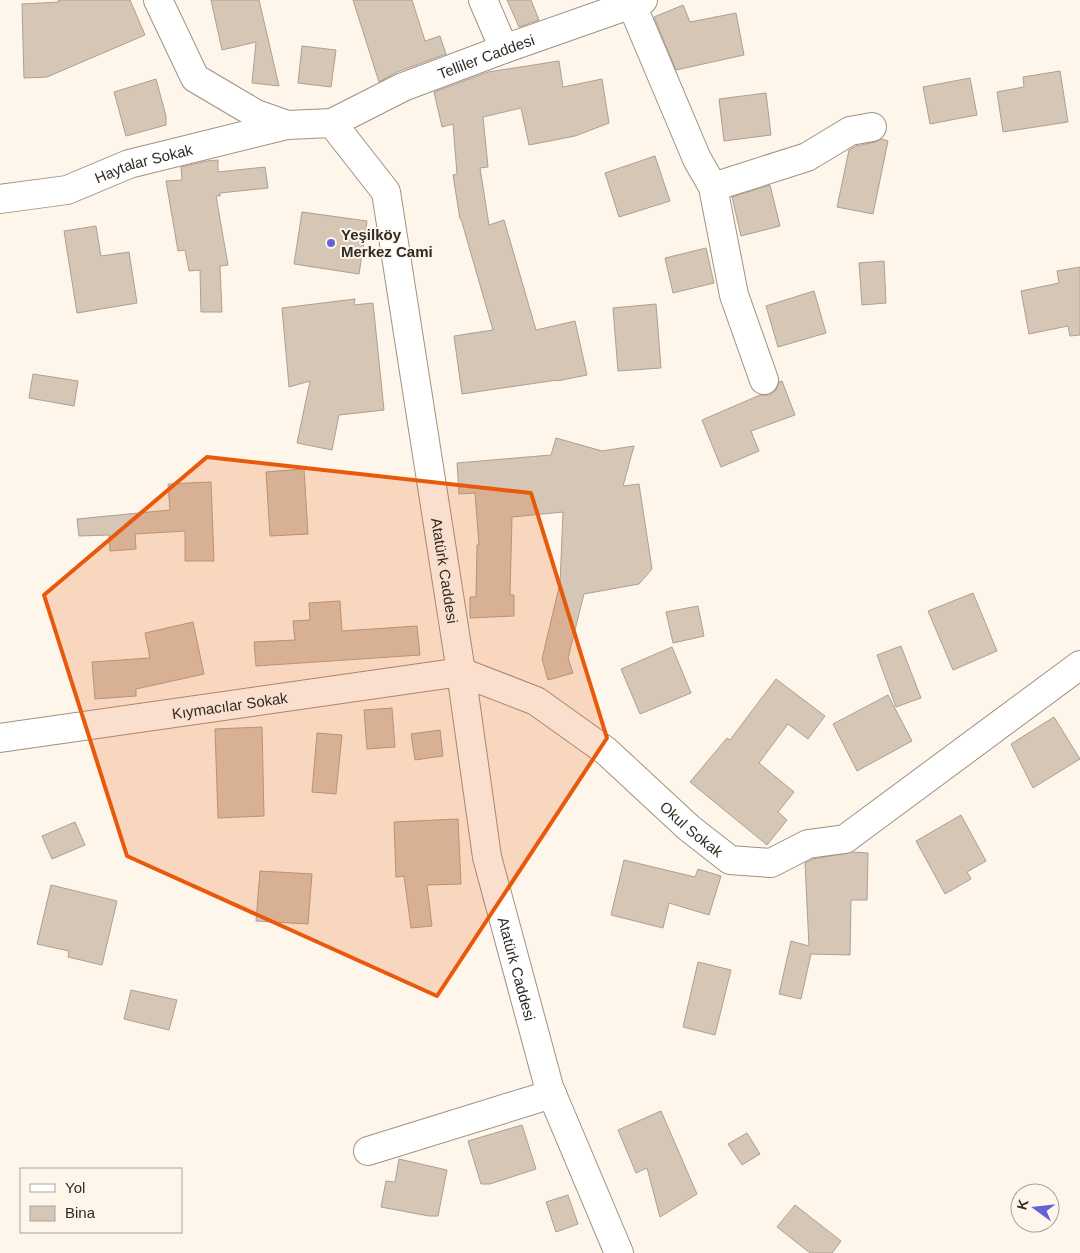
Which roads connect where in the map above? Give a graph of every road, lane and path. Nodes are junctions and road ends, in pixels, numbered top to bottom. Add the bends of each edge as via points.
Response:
1 (158, 0) edge
2 (483, 0) edge
3 (638, 2) edge
4 (504, 49) junction
5 (332, 123) junction
6 (287, 125) junction
7 (872, 127) dead end
8 (713, 187) junction
9 (0, 199) edge
10 (764, 380) dead end
11 (1080, 665) edge
12 (461, 672) junction
13 (0, 738) edge
14 (552, 1094) junction
15 (368, 1151) dead end
16 (619, 1253) edge

1 - 6 street via 194,78 256,114
2 - 4 street
3 - 4 street, Telliler Caddesi
3 - 8 street via 697,159
4 - 5 street, Telliler Caddesi via 403,87
5 - 6 street
5 - 12 street, Atatürk Caddesi via 386,192
6 - 9 street, Haytalar Sokak via 129,164 67,190
7 - 8 street via 850,131 808,157
8 - 10 street via 734,295
11 - 12 street, Okul Sokak via 845,839 808,844 771,863 730,860 689,828 606,751 536,701
12 - 13 street, Kıymacılar Sokak
12 - 14 street, Atatürk Caddesi via 487,857
14 - 15 street
14 - 16 street, Atatürk Caddesi

